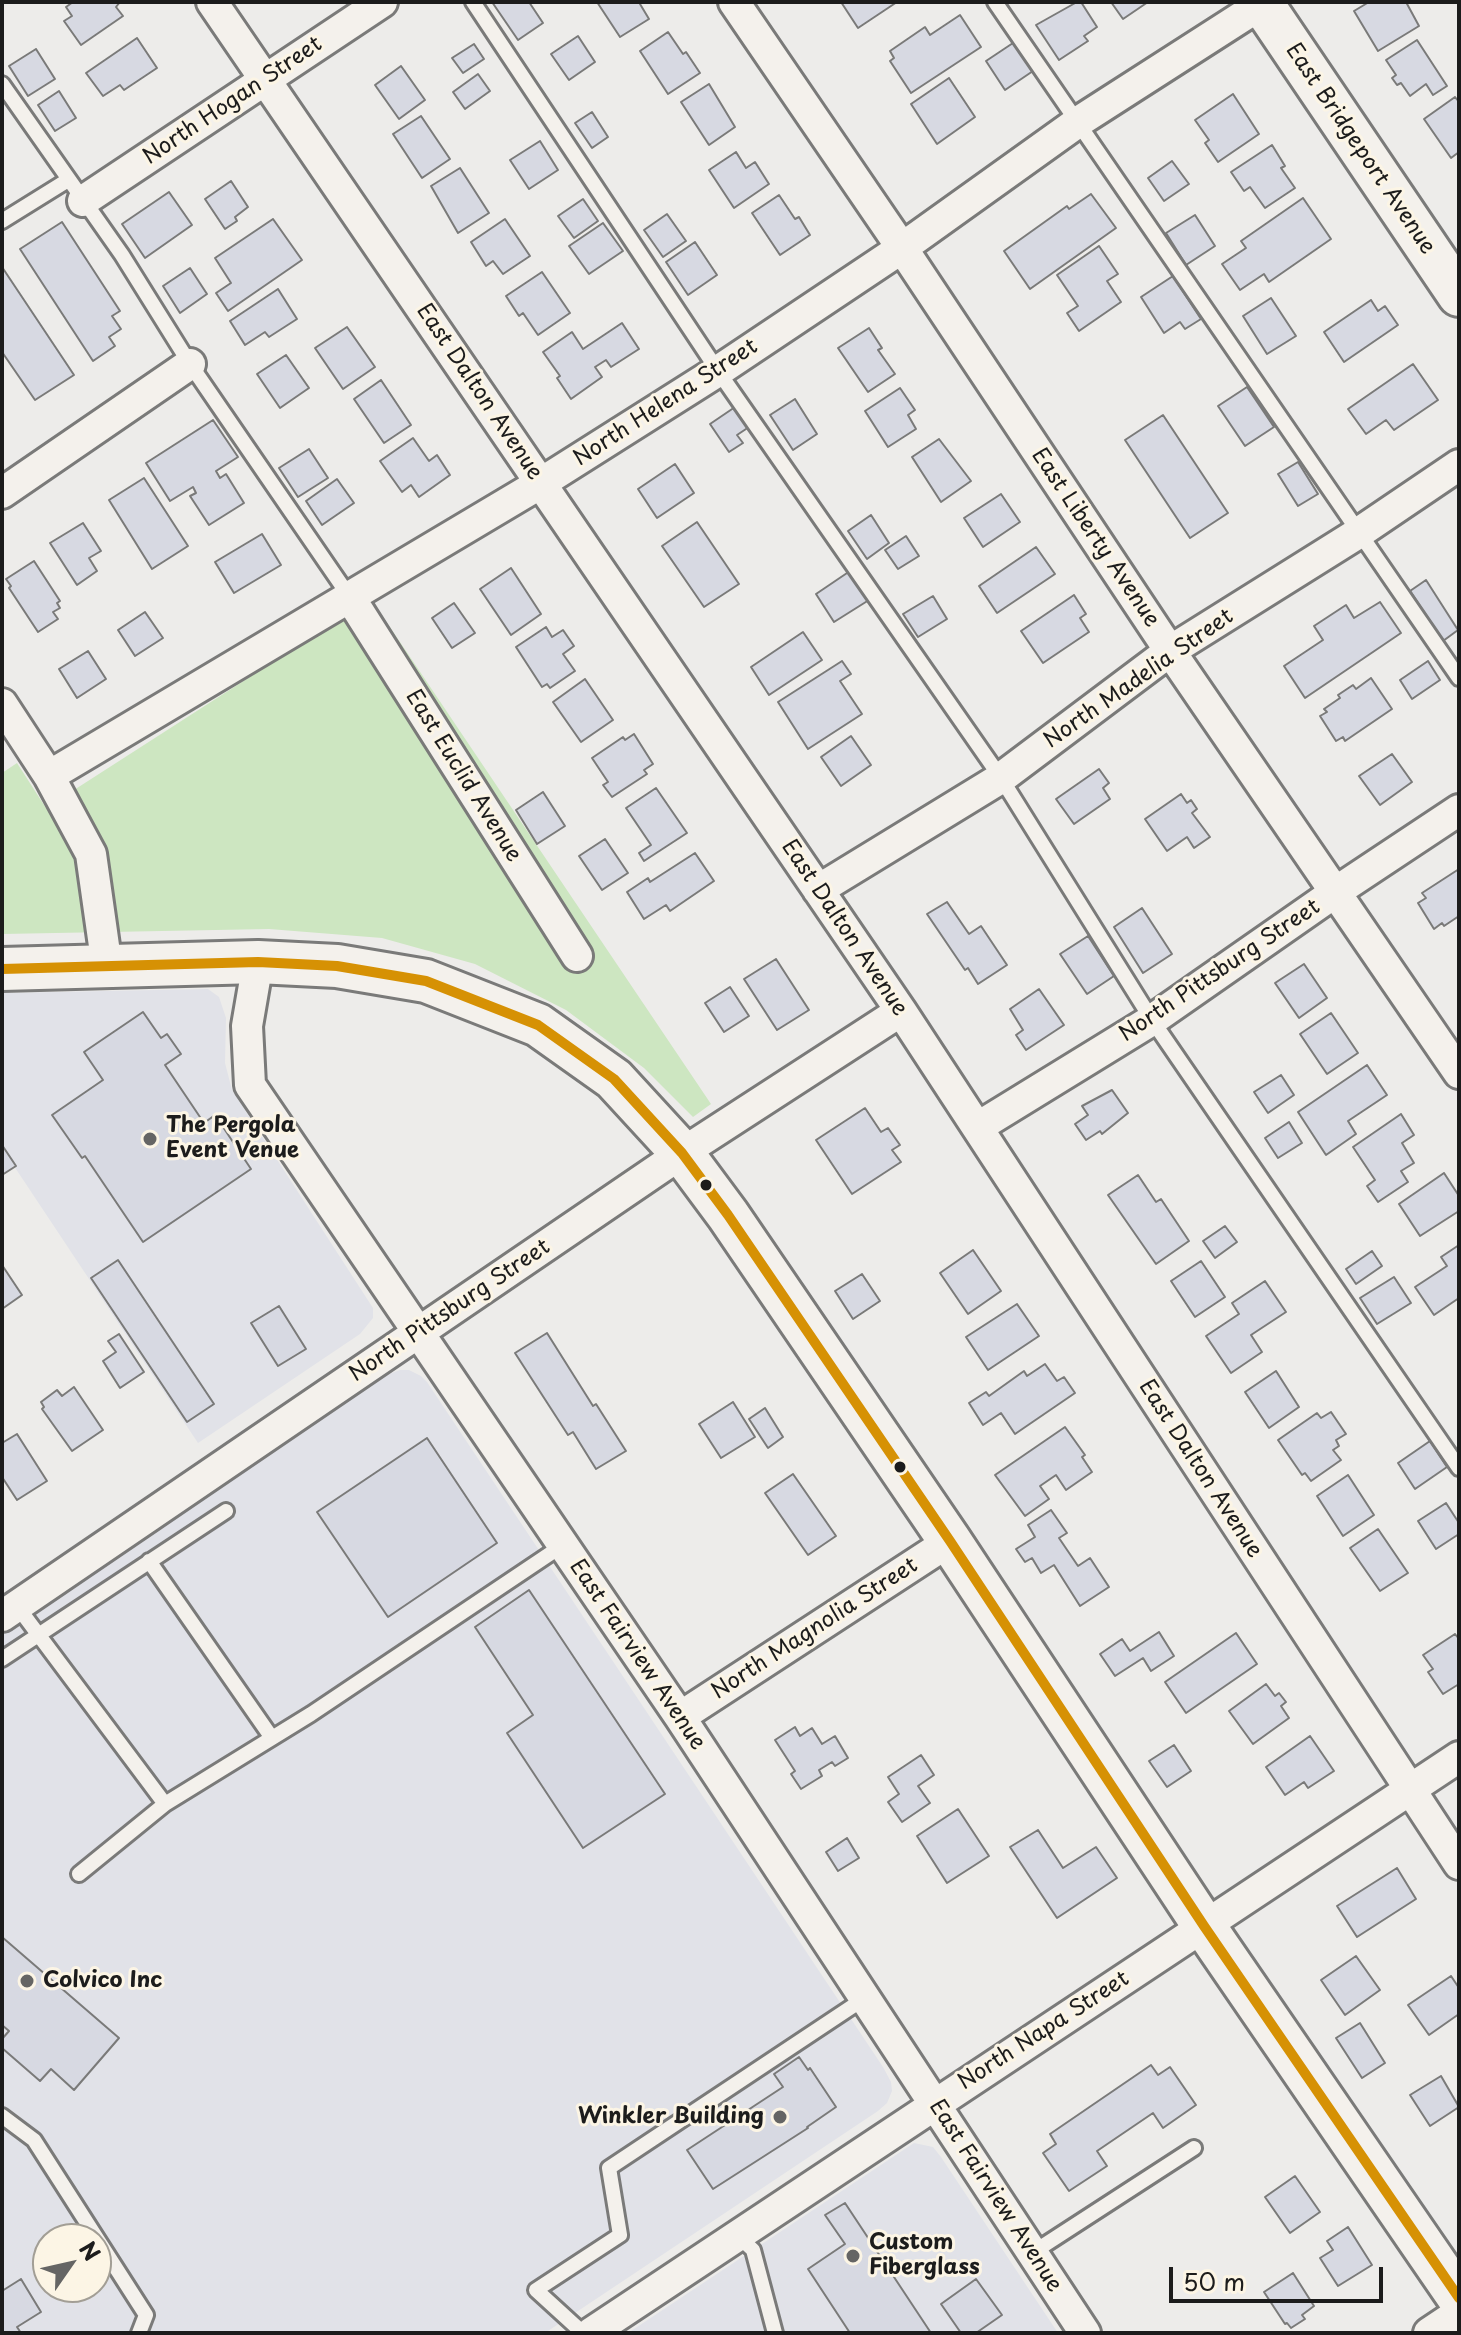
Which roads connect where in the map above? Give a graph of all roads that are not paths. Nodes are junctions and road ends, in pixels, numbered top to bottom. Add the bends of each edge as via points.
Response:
1 (212, 2) edge
2 (382, 2) edge
3 (473, 2) edge
4 (734, 2) edge
5 (995, 2) edge
6 (1263, 3) edge
7 (266, 80) junction
8 (2, 84) edge
9 (1078, 122) junction
10 (76, 190) junction
11 (2, 221) edge
12 (902, 248) junction
13 (1459, 295) edge
14 (190, 364) junction
15 (718, 371) junction
16 (1459, 465) edge
17 (541, 483) junction
18 (2, 493) edge
19 (1360, 532) junction
20 (349, 596) junction
21 (1170, 651) junction
22 (1459, 678) edge
23 (2, 704) edge
24 (49, 776) junction
25 (1001, 778) junction
26 (1459, 810) edge
27 (818, 890) junction
28 (1337, 891) junction
29 (577, 956) dead end
30 (258, 962) junction
31 (107, 967) junction
32 (2, 969) edge
33 (901, 1011) junction
34 (1152, 1020) junction
35 (1459, 1073) edge
36 (978, 1127) junction
37 (682, 1153) junction
38 (418, 1333) junction
39 (1459, 1468) edge
40 (226, 1511) dead end
41 (950, 1541) junction
42 (563, 1545) junction
43 (149, 1561) junction
44 (10, 1611) edge
45 (38, 1635) junction
46 (2, 1659) edge
47 (680, 1717) junction
48 (272, 1738) junction
49 (1459, 1757) edge
50 (1410, 1791) junction
51 (165, 1804) junction
52 (1459, 1864) edge
53 (79, 1874) dead end
54 (1204, 1926) junction
55 (865, 1998) junction
56 (934, 2104) junction
57 (2, 2116) edge
58 (1194, 2148) dead end
59 (737, 2235) junction
60 (1032, 2253) junction
61 (1459, 2298) edge
62 (1459, 2313) edge
63 (139, 2333) edge
64 (583, 2333) edge
65 (591, 2333) edge
66 (775, 2333) edge
67 (1085, 2333) edge
68 (1429, 2333) edge

1 - 7 street, East Dalton Avenue
2 - 7 street, North Hogan Street
3 - 15 lane
4 - 12 street, East Liberty Avenue
5 - 9 lane
6 - 9 street, North Helena Street
6 - 13 main road, East Bridgeport Avenue
7 - 10 street, North Hogan Street
7 - 17 street, East Dalton Avenue
8 - 10 lane
9 - 12 street, North Helena Street
9 - 19 lane
10 - 11 lane
10 - 14 lane
12 - 15 street, North Helena Street
12 - 21 street, East Liberty Avenue
14 - 18 street
14 - 20 lane
15 - 17 street, North Helena Street
15 - 25 lane
16 - 19 street, North Madelia Street
17 - 20 street, North Helena Street
17 - 27 street, East Dalton Avenue
19 - 21 street, North Madelia Street
19 - 22 lane
20 - 24 street, North Helena Street
20 - 29 street, East Euclid Avenue
21 - 25 street, North Madelia Street
21 - 28 street, East Liberty Avenue
23 - 24 street
24 - 31 street via 91,854
25 - 27 street, North Madelia Street
25 - 34 lane
26 - 28 street, North Pittsburg Street
27 - 33 street, East Dalton Avenue
28 - 34 street, North Pittsburg Street
28 - 35 street, East Liberty Avenue
30 - 31 main road
30 - 37 main road via 337,966 426,981 538,1025 614,1079
30 - 38 street, East Fairview Avenue via 247,1026 250,1085
31 - 32 main road
33 - 36 street, East Dalton Avenue
33 - 37 street, North Pittsburg Street
34 - 36 street, North Pittsburg Street
34 - 39 lane
36 - 50 street, East Dalton Avenue
37 - 38 street, North Pittsburg Street
37 - 41 main road
38 - 42 street, East Fairview Avenue
38 - 44 street, North Pittsburg Street
40 - 43 lane
41 - 47 street, North Magnolia Street
41 - 54 main road
42 - 47 street, East Fairview Avenue
42 - 48 lane
43 - 45 lane
43 - 48 lane
44 - 45 lane
45 - 46 lane
45 - 51 lane
47 - 55 street, East Fairview Avenue
48 - 51 lane
49 - 50 street, North Napa Street
50 - 52 street, East Dalton Avenue
50 - 54 street, North Napa Street
51 - 53 lane
54 - 56 street, North Napa Street
54 - 61 main road
55 - 56 street, East Fairview Avenue
55 - 64 lane via 609,2168 620,2235 536,2290
56 - 59 street, North Napa Street
56 - 60 street, East Fairview Avenue
57 - 63 lane via 34,2140 146,2315
58 - 60 lane
59 - 65 street, North Napa Street
59 - 66 lane via 753,2250
60 - 67 street, East Fairview Avenue
62 - 68 street

